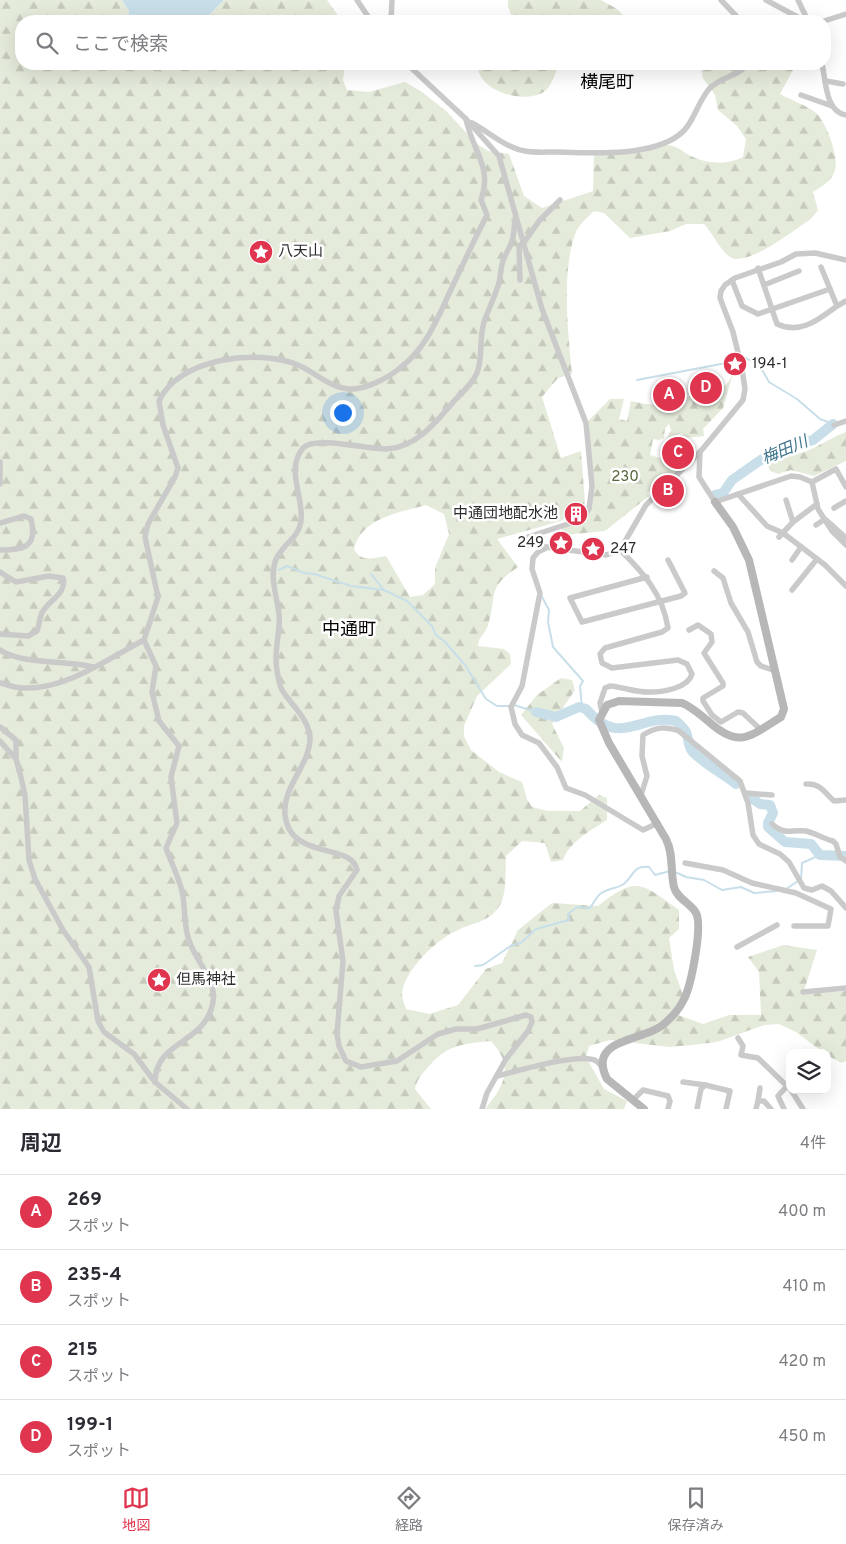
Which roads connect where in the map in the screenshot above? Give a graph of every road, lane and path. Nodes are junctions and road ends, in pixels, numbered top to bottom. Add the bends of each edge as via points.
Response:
1 (357, 0) edge
2 (392, 0) edge
3 (721, 0) edge
4 (766, 0) edge
5 (798, 0) edge
6 (846, 14) edge
7 (367, 15) edge
8 (391, 15) edge
9 (735, 15) edge
10 (795, 15) edge
11 (804, 15) edge
12 (831, 19) edge
13 (413, 70) edge
14 (742, 70) edge
15 (824, 70) edge
16 (826, 80) junction
17 (843, 84) dead end
18 (801, 94) dead end
19 (832, 106) junction
20 (846, 115) edge
21 (466, 119) junction
22 (560, 200) dead end
23 (515, 220) junction
24 (522, 242) junction
25 (846, 260) edge
26 (821, 267) dead end
27 (758, 268) junction
28 (799, 271) dead end
29 (520, 280) dead end
30 (732, 280) junction
31 (764, 285) junction
32 (830, 289) junction
33 (846, 301) edge
34 (837, 306) junction
35 (772, 310) junction
36 (846, 421) edge
37 (834, 425) dead end
38 (703, 454) junction
39 (0, 462) edge
40 (695, 463) junction
41 (812, 482) junction
42 (0, 484) edge
43 (846, 488) edge
44 (738, 494) junction
45 (786, 500) dead end
46 (846, 501) edge
47 (715, 502) junction
48 (817, 504) junction
49 (836, 505) dead end
50 (825, 519) junction
51 (793, 522) junction
52 (0, 523) edge
53 (816, 525) dead end
54 (781, 535) junction
55 (846, 538) edge
56 (846, 545) edge
57 (801, 547) junction
58 (548, 548) junction
59 (0, 550) edge
60 (620, 550) junction
61 (817, 559) junction
62 (668, 560) dead end
63 (792, 560) dead end
64 (714, 571) dead end
65 (0, 572) edge
66 (647, 577) junction
67 (846, 586) edge
68 (792, 590) dead end
69 (662, 602) junction
70 (689, 630) dead end
71 (0, 634) edge
72 (144, 640) junction
73 (0, 650) edge
74 (93, 667) junction
75 (776, 671) junction
76 (0, 683) edge
77 (601, 720) junction
78 (0, 727) edge
79 (761, 730) junction
80 (0, 741) edge
81 (16, 759) junction
82 (806, 784) dead end
83 (745, 793) junction
84 (641, 795) junction
85 (772, 795) dead end
86 (846, 800) edge
87 (658, 823) junction
88 (772, 824) dead end
89 (846, 861) edge
90 (685, 864) dead end
91 (846, 908) edge
92 (777, 925) dead end
93 (794, 926) dead end
94 (737, 947) dead end
95 (846, 988) edge
96 (803, 992) dead end
97 (738, 1038) dead end
98 (603, 1068) junction
99 (497, 1076) junction
100 (155, 1082) junction
101 (684, 1082) dead end
102 (705, 1085) junction
103 (786, 1085) edge
104 (760, 1088) dead end
105 (786, 1090) edge
106 (793, 1094) edge
107 (633, 1100) junction
108 (758, 1101) junction
109 (187, 1109) edge
110 (482, 1109) edge
111 (644, 1109) edge
112 (668, 1109) edge
113 (697, 1109) edge
114 (726, 1109) edge
115 (756, 1109) edge
116 (771, 1109) edge
117 (784, 1109) edge
118 (803, 1109) edge

1 - 7 street
2 - 8 street
3 - 9 street
4 - 10 street
5 - 11 street
6 - 12 street
13 - 21 street
14 - 21 street via 713,86 678,136 641,149 589,153 526,152
15 - 16 street
16 - 17 street
16 - 19 street
18 - 19 street
19 - 20 street
21 - 23 street via 499,156
21 - 72 street via 484,165 486,182 481,200 487,215 434,326 413,357 381,379 352,389 336,386 281,359 224,360 198,366 181,375 162,393 159,406 178,468 148,524 145,537 158,597
22 - 24 street
23 - 24 street
23 - 99 street via 499,285 484,322 477,374 433,425 400,447 363,448 333,443 305,446 295,474 301,510 300,527 277,557 273,583 279,614 276,667 281,688 307,725 310,738 286,800 285,817 289,830 301,842 351,858 356,863 357,870 339,896 336,911 343,961 336,1020 342,1056 355,1066 373,1067 397,1061 438,1034 456,1029 477,1029 526,1015 531,1017 528,1031
24 - 29 street via 519,246
24 - 58 street via 548,327 586,423 590,462 592,500 585,515 523,542 528,546
25 - 27 street via 815,253 796,254
26 - 32 street
27 - 30 street
27 - 31 street
28 - 31 street
30 - 35 street via 742,306 758,314
30 - 38 street via 721,291 720,298 733,332 745,400 710,438
31 - 35 street
32 - 34 street
32 - 35 street
33 - 34 street
34 - 35 street via 809,326 784,327 778,324
36 - 37 street
38 - 40 street
38 - 40 street
39 - 42 street
40 - 47 street via 699,477
40 - 60 street via 685,465 675,479 646,505
41 - 43 street via 836,468
41 - 44 street via 791,476
41 - 48 street
44 - 47 street
44 - 54 street via 767,526
45 - 51 street
46 - 49 street
47 - 75 street via 733,526 748,560
48 - 50 street
48 - 51 street
50 - 53 street
50 - 55 street
50 - 56 street
51 - 54 street
52 - 59 street via 24,516 31,520 34,531 30,543 24,548
54 - 57 street
57 - 61 street
57 - 63 street
58 - 60 street via 606,555
58 - 87 street via 533,558 532,569 540,593 522,686 511,707 516,724 522,734 539,744 557,766 566,788 585,795 643,830
60 - 66 street
61 - 67 street
61 - 68 street
62 - 69 street via 684,593
64 - 75 street via 723,578 731,603 748,632 757,662
65 - 71 street via 16,582 49,576 63,578 64,581 62,591 42,612 37,631 28,636
66 - 69 street
66 - 69 street via 570,598 582,622
69 - 77 street via 668,628 605,648 601,660 612,668 678,660 691,668 690,678 680,686 650,693 610,686 605,688 600,698
70 - 79 street via 698,625 710,634 712,642 704,654 723,683 704,698 712,715 721,722 738,712 743,713
72 - 74 street
72 - 100 street via 156,666 152,692 160,721 179,746 171,777 177,824 166,848 182,893 190,944 208,974 213,1002 200,1028 165,1054 156,1068
73 - 74 street via 29,659 75,662
74 - 76 street via 70,679 34,688
75 - 79 street via 783,712 781,718
77 - 79 street via 608,706 619,701 682,703 731,738 741,738
77 - 84 street
78 - 81 street via 16,740
80 - 81 street
81 - 100 street via 25,795 29,860 35,880 63,930 89,967 98,1021 104,1032 134,1054
82 - 86 street via 815,784 834,801
83 - 84 street via 740,781 679,732 668,727 654,729 644,735 642,756 647,776
83 - 85 street
83 - 91 street via 753,835 759,844 789,862 804,888 812,890 822,886 832,891
84 - 87 street
87 - 98 street via 671,848 674,887 698,918 689,981 684,999 664,1024 651,1034 616,1043 603,1061
88 - 89 street via 779,830 790,833 805,831 833,841 840,857
90 - 93 street via 723,870 752,883 789,891 831,909 828,926
92 - 94 street
95 - 96 street
97 - 103 street via 743,1046 741,1055 758,1058
98 - 99 street via 596,1060 587,1058
98 - 107 street via 607,1079
99 - 110 street
100 - 109 street
101 - 102 street
102 - 113 street via 701,1089
102 - 114 street via 730,1091
104 - 108 street
105 - 117 street via 778,1096
106 - 118 street
107 - 111 street
107 - 112 street via 643,1090 668,1096
108 - 115 street
108 - 116 street via 764,1101

